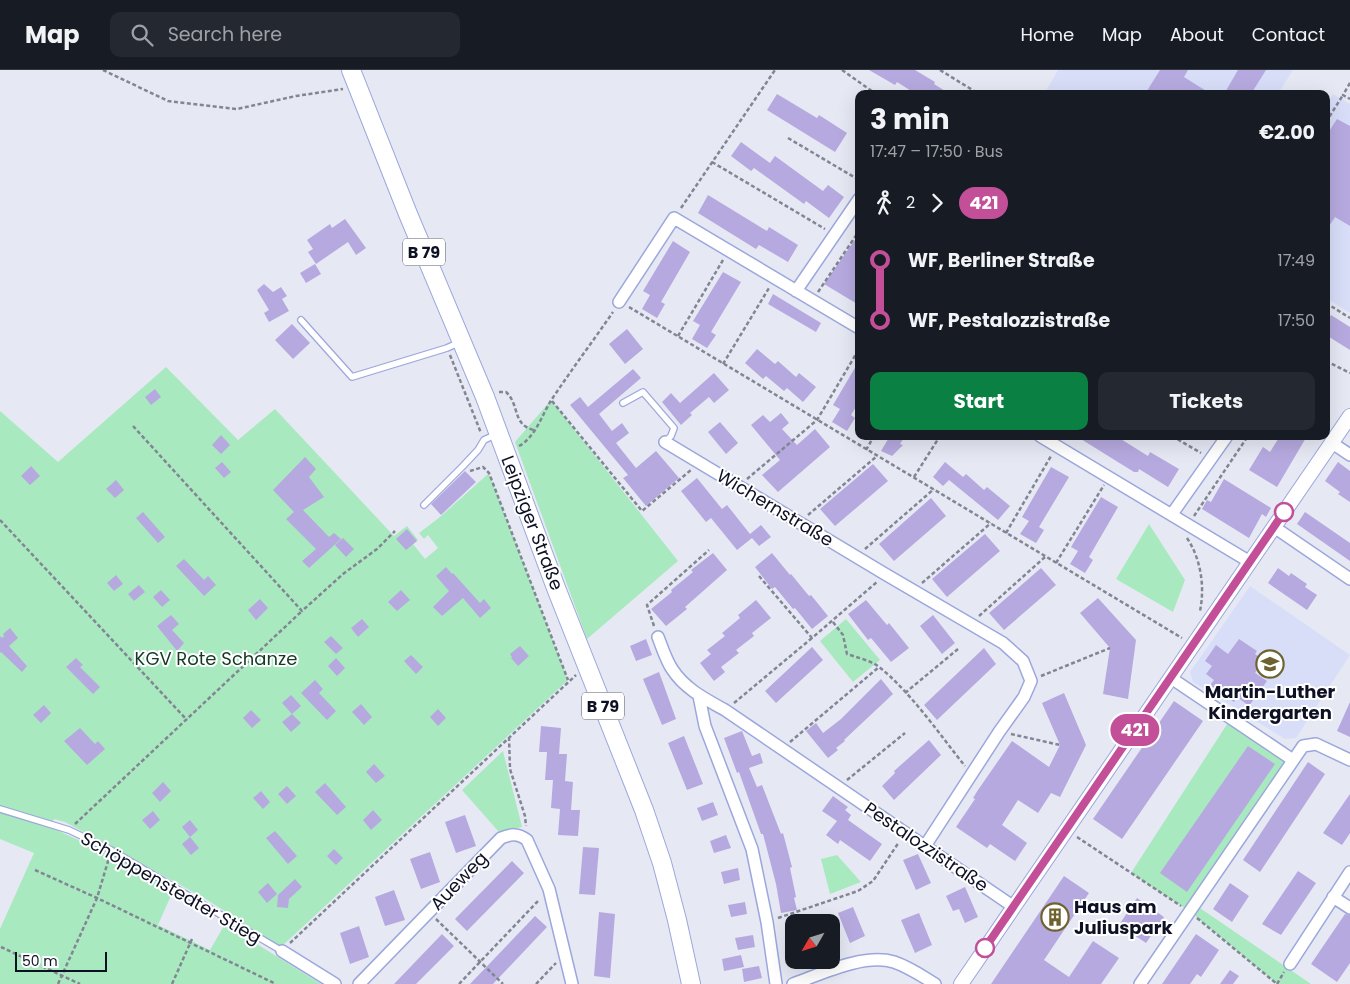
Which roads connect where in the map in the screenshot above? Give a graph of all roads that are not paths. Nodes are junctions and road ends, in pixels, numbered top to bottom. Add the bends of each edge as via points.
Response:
1 (354, 77) edge
2 (855, 205) edge
3 (796, 291) junction
4 (620, 302) road end
5 (301, 320) dead end
6 (855, 326) edge
7 (461, 341) junction
8 (623, 403) dead end
9 (1350, 416) edge
10 (499, 433) junction
11 (1046, 440) edge
12 (1224, 440) edge
13 (665, 442) joint
14 (1332, 443) junction
15 (1350, 455) edge
16 (424, 505) dead end
17 (1172, 514) junction
18 (1274, 528) junction
19 (1250, 562) junction
20 (1349, 582) edge
21 (658, 637) road end
22 (1171, 678) junction
23 (699, 696) junction
24 (1293, 760) junction
25 (1350, 760) edge
26 (0, 809) edge
27 (925, 846) junction
28 (1350, 872) edge
29 (1333, 897) junction
30 (1014, 907) junction
31 (1350, 908) edge
32 (282, 951) joint
33 (1290, 964) dead end
34 (335, 984) edge
35 (359, 984) edge
36 (572, 984) edge
37 (691, 984) edge
38 (776, 984) edge
39 (793, 984) edge
40 (935, 984) edge
41 (961, 984) edge
42 (1140, 984) edge

1 - 7 main road, Leipziger Straße / B 79
2 - 3 street
3 - 4 street via 674,218
3 - 6 street
5 - 7 lane via 352,377
7 - 10 main road, Leipziger Straße / B 79
8 - 13 lane via 643,392 674,428
9 - 14 street
10 - 16 lane via 484,440
10 - 37 main road, Leipziger Straße / B 79 via 647,819 662,863
11 - 17 street
12 - 17 street
13 - 27 street, Wichernstraße via 1003,642 1023,661 1030,681 1024,697
14 - 15 street
14 - 18 street
17 - 19 street via 1186,528
18 - 19 street
18 - 20 street
19 - 22 street
21 - 23 street, Pestalozzistraße via 672,669 684,685
22 - 24 street
22 - 30 street
23 - 27 street, Pestalozzistraße via 725,710
23 - 38 street via 705,726 752,850
24 - 25 street via 1303,746 1316,744
24 - 42 street
26 - 32 lane, Schöppenstedter Stieg via 69,830 111,850
27 - 30 street, Pestalozzistraße
28 - 29 street
29 - 31 street
29 - 33 street
30 - 41 street
32 - 34 street, Schöppenstedter Stieg
35 - 36 street, Aueweg via 500,838 510,834 527,840 549,889
39 - 40 street via 850,964 873,960 900,964

